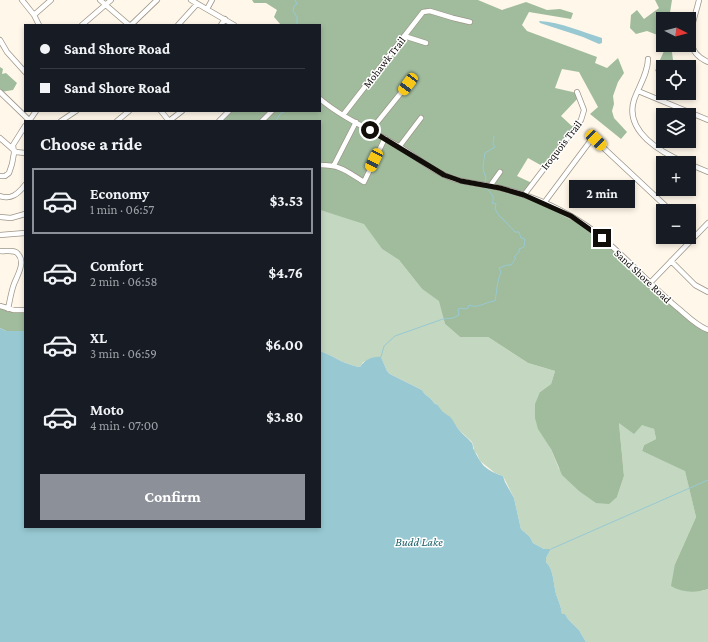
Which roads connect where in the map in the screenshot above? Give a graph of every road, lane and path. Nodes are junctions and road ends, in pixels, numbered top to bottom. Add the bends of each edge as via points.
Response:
1 (22, 0) edge
2 (51, 0) edge
3 (100, 0) edge
4 (111, 0) edge
5 (157, 0) edge
6 (191, 0) edge
7 (212, 0) edge
8 (699, 0) edge
9 (197, 4) junction
10 (106, 5) junction
11 (207, 9) junction
12 (34, 15) junction
13 (225, 19) junction
14 (470, 22) dead end
15 (38, 24) edge
16 (83, 24) edge
17 (129, 24) edge
18 (131, 24) edge
19 (179, 24) edge
20 (222, 24) edge
21 (232, 24) edge
22 (404, 36) junction
23 (0, 40) edge
24 (426, 43) dead end
25 (648, 59) dead end
26 (708, 62) edge
27 (24, 71) edge
28 (408, 84) dead end
29 (638, 91) junction
30 (0, 92) edge
31 (577, 92) dead end
32 (321, 99) edge
33 (128, 112) edge
34 (161, 112) edge
35 (181, 112) edge
36 (228, 112) edge
37 (271, 112) edge
38 (343, 114) junction
39 (421, 118) dead end
40 (28, 120) edge
41 (118, 120) edge
42 (168, 120) edge
43 (170, 120) edge
44 (219, 120) edge
45 (263, 120) edge
46 (708, 120) edge
47 (356, 122) junction
48 (24, 128) edge
49 (372, 131) junction
50 (0, 138) edge
51 (385, 138) junction
52 (400, 147) junction
53 (13, 150) junction
54 (24, 153) edge
55 (672, 156) edge
56 (321, 165) edge
57 (334, 166) junction
58 (696, 167) edge
59 (500, 172) dead end
60 (708, 172) edge
61 (0, 176) edge
62 (24, 186) edge
63 (490, 186) junction
64 (524, 195) junction
65 (0, 196) edge
66 (544, 203) junction
67 (664, 204) edge
68 (24, 214) edge
69 (0, 217) edge
70 (708, 223) edge
71 (24, 233) edge
72 (0, 235) edge
73 (696, 235) edge
74 (687, 244) edge
75 (0, 251) edge
76 (671, 261) junction
77 (650, 283) junction
78 (708, 292) edge
79 (0, 306) edge
80 (8, 309) junction
81 (24, 310) edge
82 (708, 330) edge

1 - 12 street
2 - 12 street
3 - 10 street
4 - 10 street
5 - 18 street
6 - 9 street
7 - 11 street
8 - 26 street via 690,43 695,53
9 - 11 street
9 - 19 street
10 - 16 street
10 - 17 street
11 - 13 street
12 - 15 street
13 - 20 street
13 - 21 street
14 - 22 street, Mohawk Trail via 427,11 422,13
22 - 24 street
22 - 38 street, Mohawk Trail
23 - 27 street
25 - 29 street via 648,66
28 - 49 street
29 - 46 street
29 - 55 street via 632,109 638,130 660,150
30 - 40 street
31 - 64 street, Iroquois Trail via 584,110 581,120
32 - 38 street, Sand Shore Road
33 - 41 street
34 - 42 street
35 - 43 street
36 - 44 street
37 - 45 street
38 - 47 street, Sand Shore Road
39 - 52 street
47 - 49 street, Sand Shore Road
47 - 57 street
48 - 53 street via 14,143
49 - 51 street, Sand Shore Road
50 - 53 street
51 - 52 street, Sand Shore Road
51 - 57 street via 364,182
52 - 63 street, Sand Shore Road via 444,175
53 - 54 street
53 - 61 street via 9,173
56 - 57 street
58 - 60 street
59 - 63 street
62 - 65 street via 11,197
63 - 64 street, Sand Shore Road
64 - 66 street, Sand Shore Road
66 - 67 street via 594,139
66 - 77 street, Sand Shore Road via 571,216 595,232
68 - 69 street via 11,218
70 - 73 street
71 - 72 street
74 - 76 street
75 - 80 street via 16,252 20,257 20,269
76 - 77 street
76 - 78 street via 695,285
77 - 82 street, Sand Shore Road via 682,312
79 - 80 street
80 - 81 street

